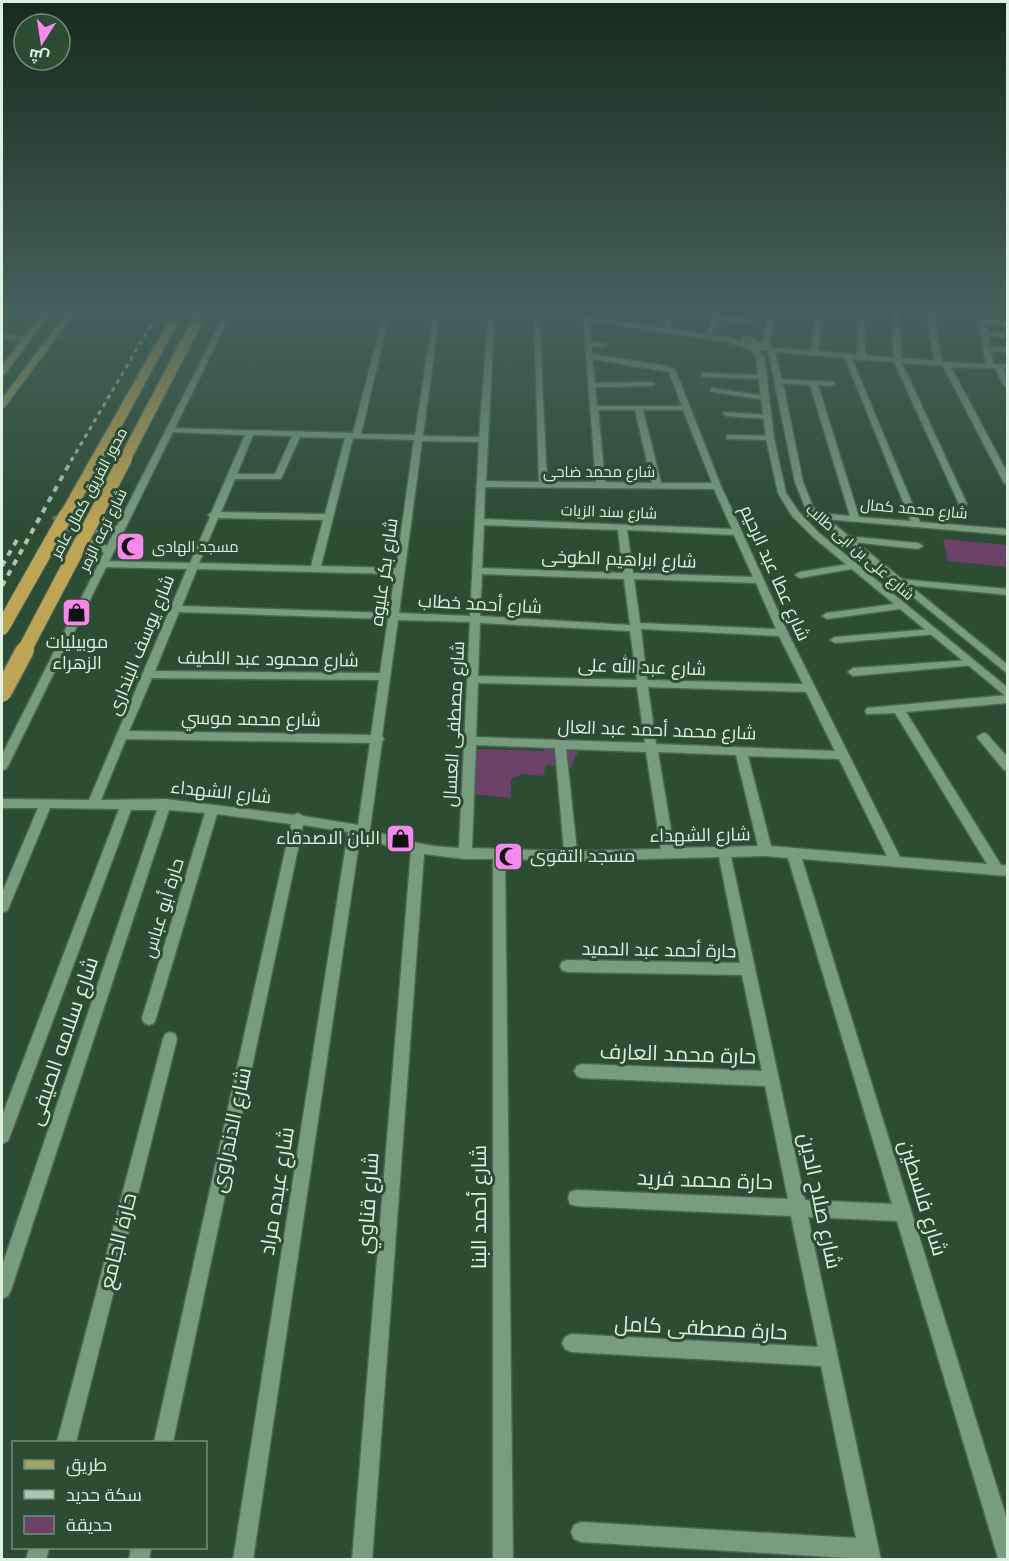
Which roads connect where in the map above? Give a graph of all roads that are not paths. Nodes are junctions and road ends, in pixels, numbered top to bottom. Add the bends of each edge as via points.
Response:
1 (19, 381) edge
2 (140, 381) edge
3 (166, 381) edge
4 (195, 381) edge
5 (368, 381) edge
6 (427, 381) edge
7 (487, 381) edge
8 (542, 381) edge
9 (591, 381) edge
10 (675, 381) edge
11 (764, 381) edge
12 (780, 381) joint
13 (857, 381) edge
14 (907, 381) edge
15 (952, 381) edge
16 (813, 383) junction
17 (652, 384) dead end
18 (831, 384) dead end
19 (591, 385) junction
20 (714, 390) dead end
21 (766, 398) junction
22 (2, 405) edge
23 (594, 408) junction
24 (638, 408) junction
25 (687, 408) junction
26 (727, 414) dead end
27 (768, 417) junction
28 (170, 430) junction
29 (250, 432) junction
30 (297, 434) junction
31 (353, 435) junction
32 (419, 437) junction
33 (730, 437) dead end
34 (770, 438) junction
35 (483, 440) junction
36 (231, 476) junction
37 (1008, 483) edge
38 (481, 484) junction
39 (543, 485) junction
40 (601, 485) junction
41 (657, 485) junction
42 (717, 486) junction
43 (963, 504) dead end
44 (213, 515) junction
45 (818, 516) junction
46 (329, 517) junction
47 (58, 518) dead end
48 (855, 519) junction
49 (480, 522) junction
50 (916, 525) junction
51 (121, 528) junction
52 (622, 528) junction
53 (738, 532) junction
54 (1008, 532) edge
55 (846, 539) junction
56 (918, 546) dead end
57 (40, 551) dead end
58 (109, 553) junction
59 (103, 564) junction
60 (191, 566) junction
61 (854, 566) junction
62 (315, 569) junction
63 (401, 571) junction
64 (477, 571) junction
65 (800, 574) dead end
66 (628, 576) junction
67 (760, 580) junction
68 (899, 582) junction
69 (1008, 592) edge
70 (902, 606) junction
71 (174, 609) junction
72 (395, 616) junction
73 (827, 616) dead end
74 (475, 620) junction
75 (635, 626) junction
76 (2, 628) edge
77 (933, 632) junction
78 (783, 633) junction
79 (835, 640) dead end
80 (971, 663) junction
81 (1008, 671) edge
82 (853, 672) dead end
83 (148, 674) junction
84 (386, 677) junction
85 (472, 679) junction
86 (642, 683) junction
87 (810, 688) junction
88 (2, 693) edge
89 (1008, 694) edge
90 (1008, 699) edge
91 (898, 708) junction
92 (871, 711) dead end
93 (122, 735) junction
94 (983, 737) dead end
95 (378, 739) junction
96 (469, 741) junction
97 (560, 744) junction
98 (651, 748) junction
99 (741, 751) junction
100 (843, 755) junction
101 (2, 766) edge
102 (1008, 767) edge
103 (2, 803) edge
104 (46, 803) junction
105 (93, 804) junction
106 (165, 804) junction
107 (127, 805) junction
108 (212, 809) junction
109 (298, 818) junction
110 (359, 831) junction
111 (418, 849) junction
112 (766, 851) junction
113 (724, 852) junction
114 (793, 852) junction
115 (465, 854) junction
116 (668, 854) junction
117 (499, 855) junction
118 (571, 856) junction
119 (895, 860) junction
120 (1003, 871) edge
121 (2, 907) edge
122 (567, 966) dead end
123 (749, 969) junction
124 (149, 1018) dead end
125 (170, 1039) dead end
126 (582, 1071) dead end
127 (772, 1078) junction
128 (2, 1136) edge
129 (576, 1197) dead end
130 (798, 1206) junction
131 (904, 1213) junction
132 (2, 1290) edge
133 (572, 1343) dead end
134 (829, 1357) junction
135 (67, 1441) edge
136 (164, 1441) edge
137 (581, 1532) dead end
138 (870, 1554) edge
139 (1008, 1558) edge
140 (243, 1560) edge
141 (362, 1560) edge
142 (503, 1560) edge

1 - 22 main road
2 - 76 highway, محور الفريق كمال عامر, bridge
3 - 88 highway, محور الفريق كمال عامر, bridge
4 - 28 street, شارع ترعه الزمر
5 - 31 street
6 - 32 street, شارع بكر عليوه
7 - 35 street, شارع مصطفى العسال
8 - 39 street
9 - 19 street
10 - 25 street, شارع عطا عبد الرحيم
11 - 21 street, شارع على بن ابى طالب
12 - 16 street
12 - 45 street, شارع على بن ابى طالب via 802,491
13 - 50 street
14 - 43 street
15 - 37 street
16 - 18 street
16 - 48 street
17 - 19 street
19 - 23 street
20 - 21 street
21 - 27 street, شارع على بن ابى طالب
23 - 24 street
23 - 40 street
24 - 25 street
24 - 41 street
25 - 42 street, شارع عطا عبد الرحيم
26 - 27 street
27 - 34 street, شارع على بن ابى طالب
28 - 29 street
28 - 51 street, شارع ترعه الزمر
29 - 30 street
29 - 36 street, شارع يوسف البندارى
30 - 31 street
30 - 36 street via 278,477
31 - 32 street
31 - 46 street
32 - 35 street
32 - 63 street, شارع بكر عليوه
33 - 34 street
34 - 61 street, شارع على بن ابى طالب via 787,503 804,524
35 - 38 street, شارع مصطفى العسال
36 - 44 street, شارع يوسف البندارى
38 - 39 street, شارع محمد ضاحى
38 - 49 street, شارع مصطفى العسال
39 - 40 street, شارع محمد ضاحى
40 - 41 street, شارع محمد ضاحى
41 - 42 street, شارع محمد ضاحى
42 - 53 street, شارع عطا عبد الرحيم
44 - 46 street
44 - 60 street, شارع يوسف البندارى
45 - 48 street, شارع محمد كمال
45 - 55 street, شارع على بن ابى طالب
46 - 62 street
47 - 51 street via 62,525 80,532
48 - 50 street, شارع محمد كمال
49 - 52 street, شارع سند الزيات
49 - 64 street, شارع مصطفى العسال
50 - 54 street, شارع محمد كمال
51 - 58 street, شارع ترعه الزمر
52 - 53 street, شارع سند الزيات
52 - 66 street
53 - 67 street, شارع عطا عبد الرحيم
55 - 56 street
55 - 68 street, شارع على بن ابى طالب
57 - 58 street via 81,541 95,543
58 - 59 street, شارع ترعه الزمر
59 - 60 street
59 - 101 street, شارع ترعه الزمر
60 - 62 street
60 - 71 street, شارع يوسف البندارى
61 - 65 street
61 - 70 street, شارع على بن ابى طالب
62 - 63 street
63 - 72 street, شارع بكر عليوه
64 - 66 street, شارع ابراهيم الطوخى
64 - 74 street, شارع مصطفى العسال
66 - 67 street, شارع ابراهيم الطوخى
66 - 75 street
67 - 78 street, شارع عطا عبد الرحيم
68 - 69 street
68 - 81 street, شارع على بن ابى طالب
70 - 73 street
70 - 77 street, شارع على بن ابى طالب
71 - 72 street, شارع أحمد خطاب
71 - 83 street, شارع يوسف البندارى
72 - 74 street, شارع أحمد خطاب
72 - 84 street, شارع بكر عليوه
74 - 75 street, شارع أحمد خطاب via 626,629
74 - 85 street, شارع مصطفى العسال
75 - 78 street, شارع أحمد خطاب
75 - 86 street
77 - 79 street
77 - 80 street, شارع على بن ابى طالب
78 - 87 street, شارع عطا عبد الرحيم
80 - 82 street
80 - 89 street, شارع على بن ابى طالب
83 - 84 street, شارع محمود عبد اللطيف
83 - 93 street, شارع يوسف البندارى
84 - 95 street, شارع بكر عليوه
85 - 86 street, شارع عبد الله على
85 - 96 street, شارع مصطفى العسال
86 - 87 street, شارع عبد الله على
86 - 98 street
87 - 100 street, شارع عطا عبد الرحيم
90 - 91 street
91 - 92 street
91 - 120 street
93 - 95 street, شارع محمد موسي
93 - 105 street, شارع يوسف البندارى
94 - 102 street
95 - 110 street, شارع بكر عليوه
96 - 97 street, شارع محمد أحمد عبد العال
96 - 115 street, شارع مصطفى العسال
97 - 98 street, شارع محمد أحمد عبد العال
97 - 118 street
98 - 99 street, شارع محمد أحمد عبد العال
98 - 116 street
99 - 100 street, شارع محمد أحمد عبد العال
99 - 112 street
100 - 119 street, شارع عطا عبد الرحيم
103 - 104 street, شارع الشهداء
104 - 105 street, شارع الشهداء
104 - 121 street
105 - 107 street, شارع الشهداء
106 - 107 street, شارع الشهداء
106 - 108 street, شارع الشهداء
106 - 132 street, شارع سلامه الصيفى
107 - 128 street
108 - 109 street, شارع الشهداء
108 - 124 street, حارة أبو عباس
109 - 110 street, شارع الشهداء
109 - 136 street, شارع الدندراوى
110 - 111 street, شارع الشهداء
110 - 140 street, شارع عبده مراد
111 - 115 street, شارع الشهداء
111 - 141 street, شارع قناوي
112 - 113 street, شارع الشهداء
112 - 114 street, شارع الشهداء
113 - 116 street, شارع الشهداء
113 - 123 street, شارع صلاح الدين
114 - 119 street, شارع الشهداء
114 - 131 street, شارع فلسطين
115 - 117 street, شارع الشهداء
116 - 118 street, شارع الشهداء
117 - 118 street, شارع الشهداء
117 - 142 street, شارع أحمد البنا
119 - 120 street, شارع الشهداء
122 - 123 street, حارة أحمد عبد الحميد
123 - 127 street, شارع صلاح الدين
125 - 135 street, حارة الجامع
126 - 127 street, حارة محمد العارف
127 - 130 street, شارع صلاح الدين
129 - 130 street, حارة محمد فريد
130 - 131 street, حارة محمد فريد
130 - 134 street, شارع صلاح الدين
131 - 139 street, شارع فلسطين
133 - 134 street, حارة مصطفى كامل
134 - 138 street, شارع صلاح الدين
137 - 138 street

